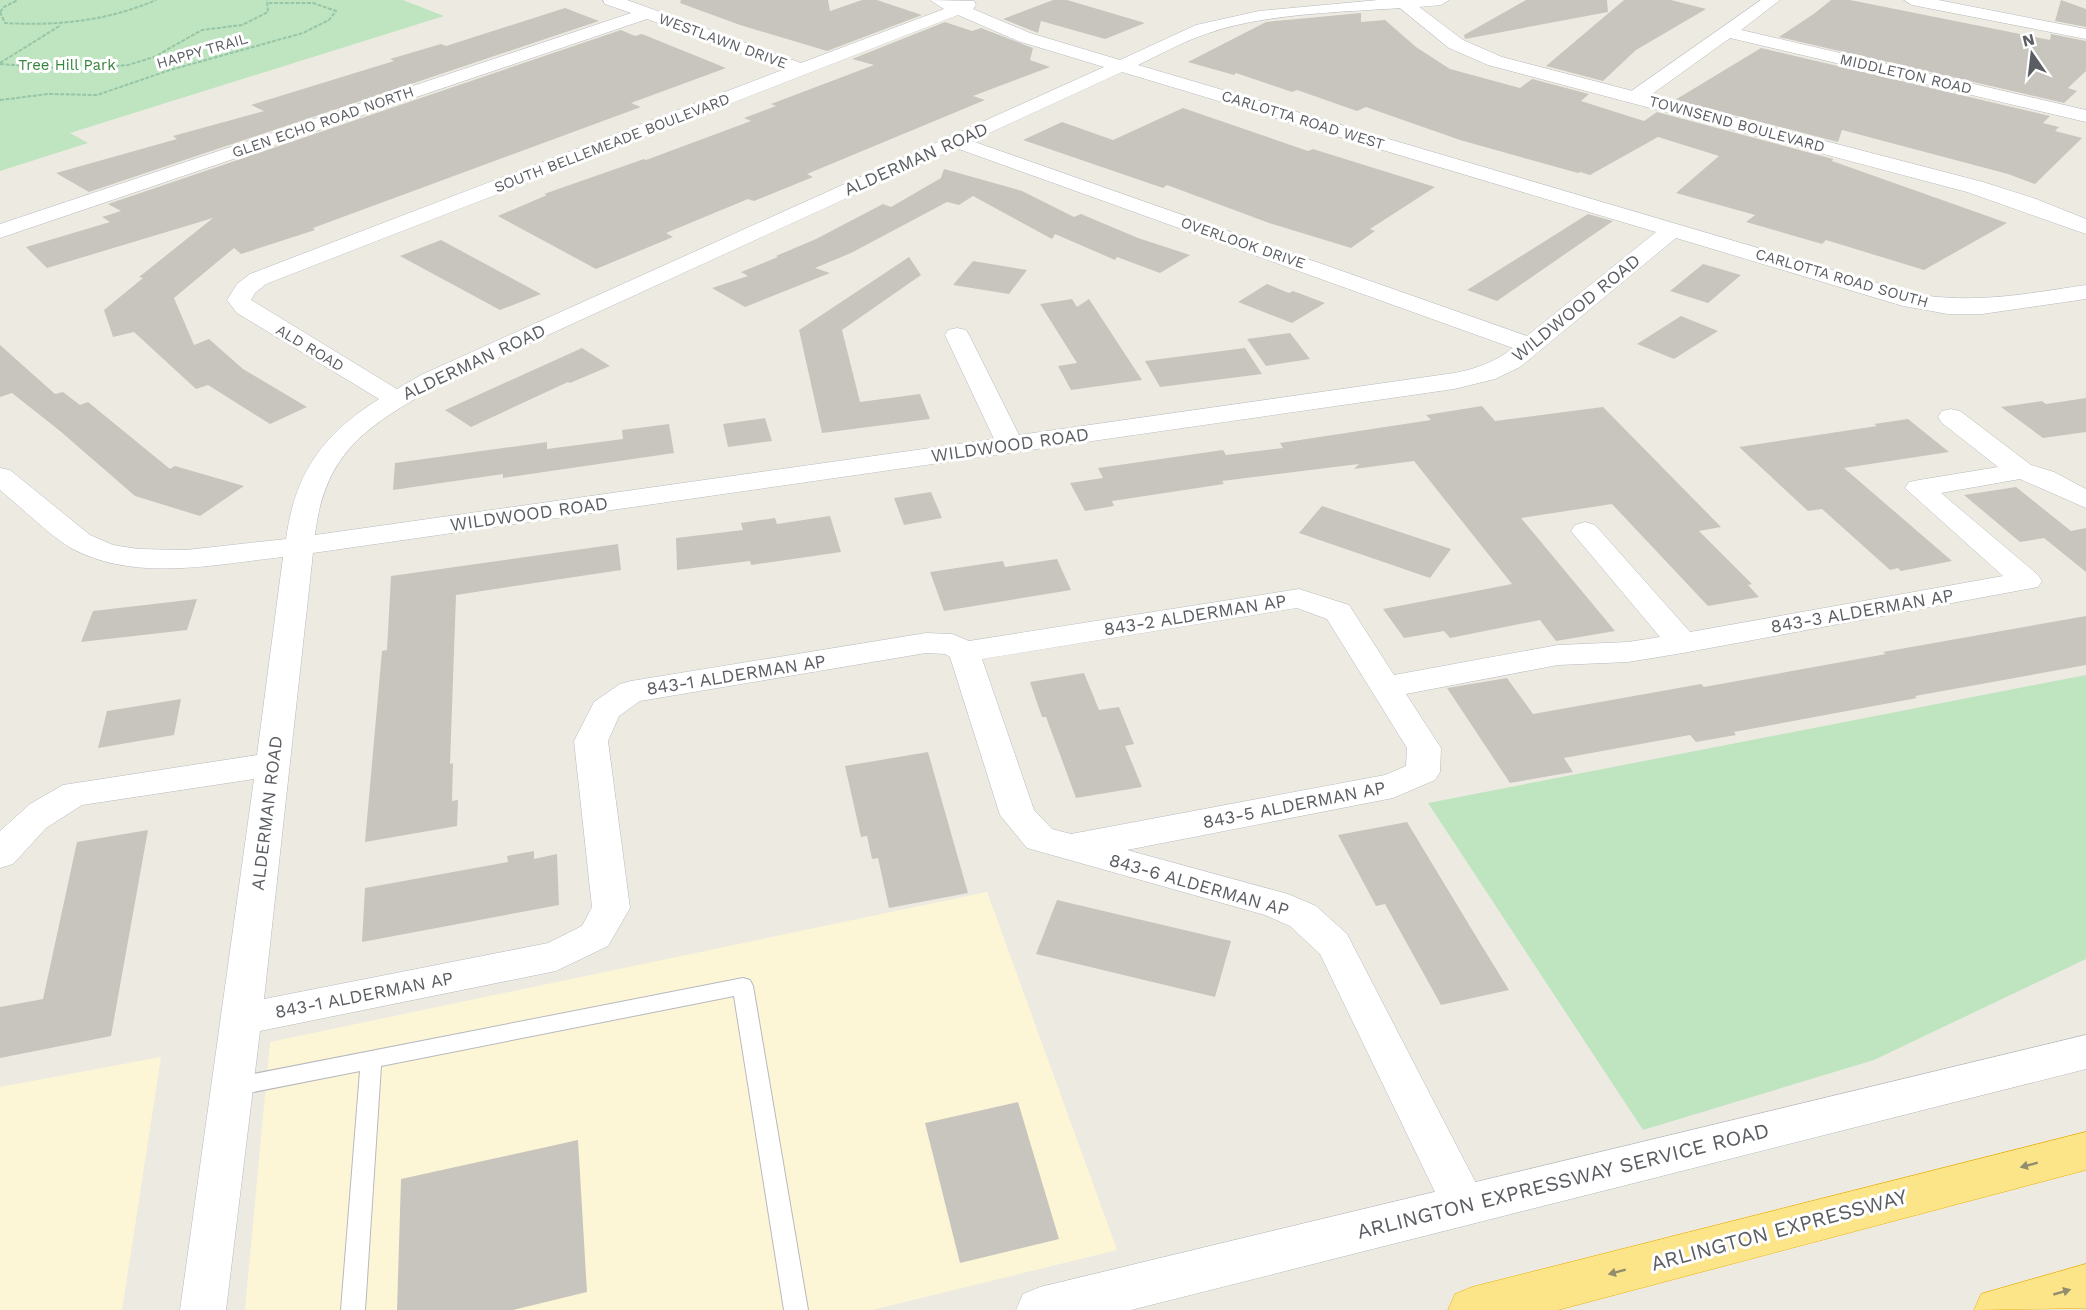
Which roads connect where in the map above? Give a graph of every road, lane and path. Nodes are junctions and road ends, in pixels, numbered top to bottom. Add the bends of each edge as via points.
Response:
1 (18, 0) edge
2 (156, 0) edge
3 (611, 0) edge
4 (938, 0) edge
5 (980, 0) edge
6 (1441, 0) edge
7 (1772, 0) edge
8 (1912, 0) edge
9 (268, 1) edge
10 (1401, 2) edge
11 (958, 9) junction
12 (0, 12) edge
13 (647, 13) junction
14 (62, 24) junction
15 (1726, 32) junction
16 (2086, 34) edge
17 (0, 64) edge
18 (1122, 66) junction
19 (801, 69) junction
20 (1634, 98) junction
21 (0, 100) edge
22 (2086, 116) edge
23 (954, 141) junction
24 (2086, 227) edge
25 (1672, 229) junction
26 (0, 231) edge
27 (245, 289) joint
28 (2086, 292) edge
29 (957, 335) dead end
30 (1531, 346) junction
31 (396, 399) junction
32 (1951, 417) dead end
33 (1010, 445) junction
34 (2021, 471) junction
35 (0, 476) edge
36 (2086, 500) edge
37 (1585, 531) dead end
38 (299, 546) junction
39 (1683, 643) junction
40 (964, 652) junction
41 (1385, 687) junction
42 (274, 764) junction
43 (1068, 848) junction
44 (0, 855) edge
45 (242, 1019) junction
46 (2086, 1052) edge
47 (371, 1060) junction
48 (232, 1087) junction
49 (2086, 1151) edge
50 (1464, 1205) junction
51 (2086, 1286) edge
52 (203, 1310) edge
53 (353, 1310) edge
54 (796, 1310) edge
55 (1040, 1310) edge
56 (1472, 1310) edge
57 (1998, 1310) edge

1 - 12 path
2 - 14 path via 130,10
3 - 13 street, WESTLAWN DRIVE
4 - 11 street, CARLOTTA ROAD WEST
5 - 11 street, SOUTH BELLEMEADE BOULEVARD
6 - 10 street, ALDERMAN ROAD
7 - 15 street
8 - 16 street
9 - 17 path via 268,12 247,23 204,30 147,60 121,66 62,69
9 - 21 path, HAPPY TRAIL via 293,1 330,7 336,12 303,33 97,95 48,94
10 - 18 street, ALDERMAN ROAD via 1224,23
10 - 20 street, TOWNSEND BOULEVARD via 1474,54
11 - 18 street, CARLOTTA ROAD WEST via 1004,30
11 - 19 street, SOUTH BELLEMEADE BOULEVARD
12 - 14 path via 5,23
13 - 19 street, WESTLAWN DRIVE
13 - 26 street, GLEN ECHO ROAD NORTH
14 - 17 path
15 - 20 street
15 - 22 street, MIDDLETON ROAD
18 - 23 street, ALDERMAN ROAD
18 - 25 street, CARLOTTA ROAD WEST
19 - 27 street, SOUTH BELLEMEADE BOULEVARD via 258,279
20 - 24 street, TOWNSEND BOULEVARD via 1975,187
23 - 30 street, OVERLOOK DRIVE
23 - 31 street, ALDERMAN ROAD
25 - 28 street, CARLOTTA ROAD SOUTH via 1911,300 1948,307 1982,307
25 - 30 street, WILDWOOD ROAD
27 - 31 street, ALD ROAD via 238,300 245,308
29 - 33 street
30 - 33 street, WILDWOOD ROAD via 1494,370 1454,381
31 - 38 street, ALDERMAN ROAD via 341,442 318,472 304,508
32 - 34 street
33 - 38 street, WILDWOOD ROAD
34 - 36 street, 843-3 ALDERMAN AP
34 - 39 street, 843-3 ALDERMAN AP via 1919,488 2026,581
35 - 38 street, WILDWOOD ROAD via 80,541 105,552 138,558 186,559
37 - 39 street
38 - 42 street, ALDERMAN ROAD
39 - 41 street, 843-3 ALDERMAN AP via 1628,652 1558,656
40 - 41 street, 843-2 ALDERMAN AP via 1299,598 1338,612
40 - 43 street, 843-6 ALDERMAN AP via 1018,815 1040,839
40 - 45 street, 843-1 ALDERMAN AP via 952,644 926,643 631,692 606,710 591,741 611,908 595,936 556,956
41 - 43 street, 843-5 ALDERMAN AP via 1424,748 1423,772 1394,786
42 - 44 street via 75,795 50,806 28,823
42 - 45 street, ALDERMAN ROAD
43 - 50 street, 843-6 ALDERMAN AP via 1275,904 1304,916 1334,944
45 - 48 street, ALDERMAN ROAD
46 - 50 street, ARLINGTON EXPRESSWAY SERVICE ROAD
47 - 48 lane
47 - 53 lane
47 - 54 lane via 743,986
48 - 52 street, ALDERMAN ROAD
49 -> 56 highway, ARLINGTON EXPRESSWAY
50 - 55 street, ARLINGTON EXPRESSWAY SERVICE ROAD
57 -> 51 highway

